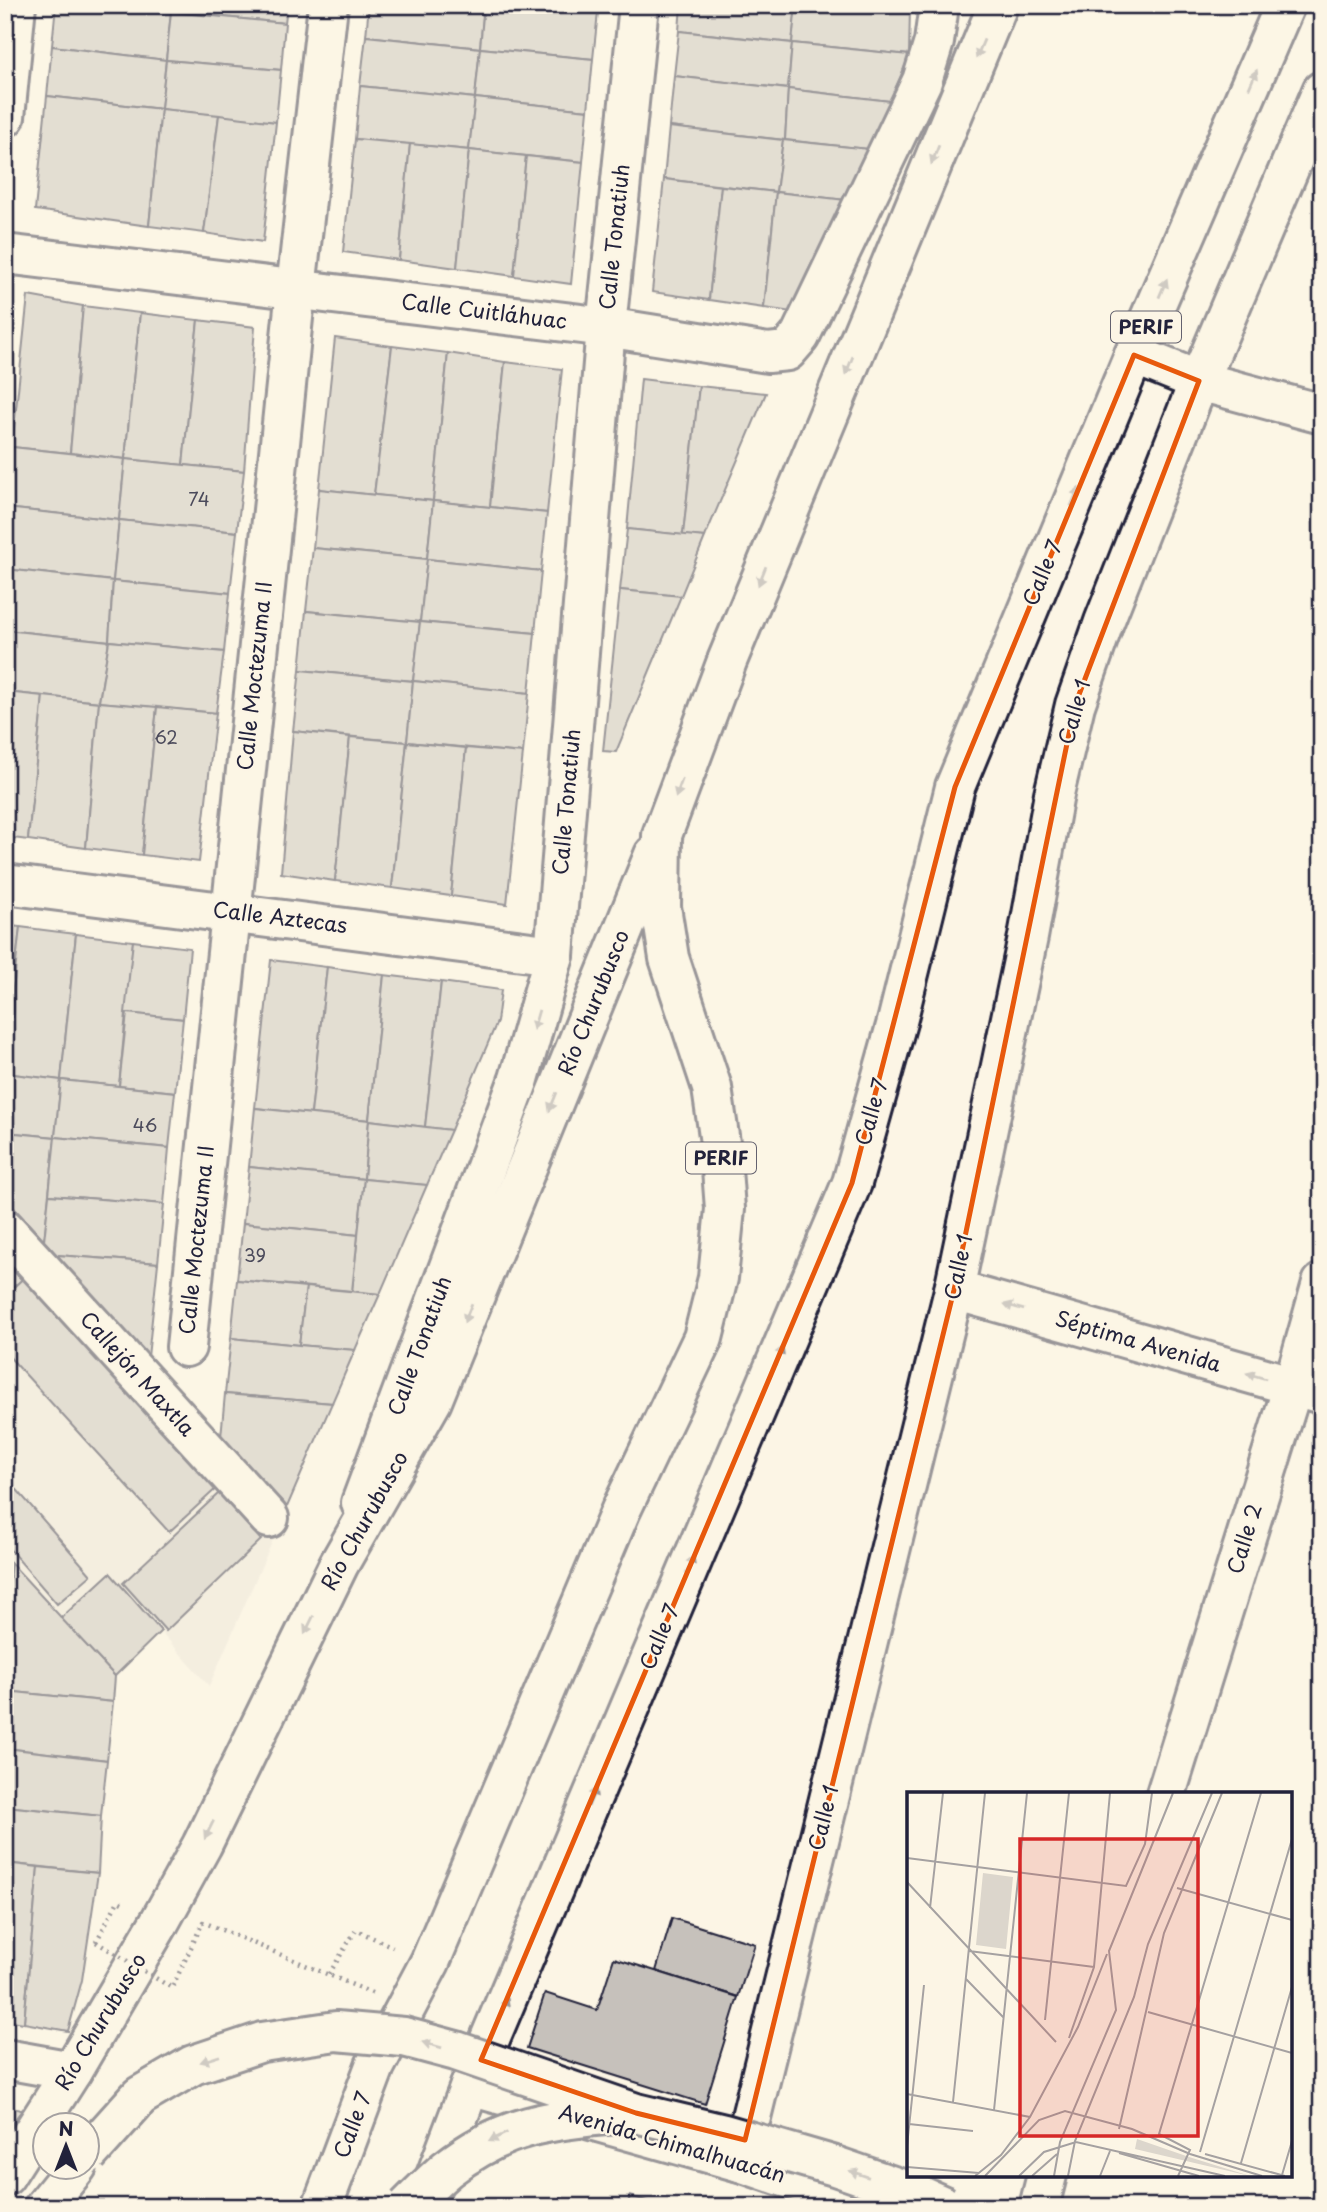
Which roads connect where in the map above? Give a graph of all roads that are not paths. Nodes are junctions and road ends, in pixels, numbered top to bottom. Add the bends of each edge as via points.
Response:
1 (16, 5) edge
2 (328, 5) edge
3 (639, 5) edge
4 (939, 5) edge
5 (998, 5) edge
6 (1284, 5) edge
7 (1322, 91) edge
8 (5, 117) edge
9 (5, 254) edge
10 (296, 289) junction
11 (606, 327) junction
12 (1134, 355) junction
13 (1199, 381) junction
14 (1322, 414) edge
15 (662, 835) junction
16 (5, 884) edge
17 (231, 912) junction
18 (554, 954) junction
19 (5, 1229) edge
20 (1322, 1283) edge
21 (954, 1290) junction
22 (186, 1347) dead end
23 (1307, 1390) edge
24 (269, 1518) dead end
25 (339, 1564) junction
26 (1167, 1792) edge
27 (5, 2059) edge
28 (72, 2071) junction
29 (470, 2086) junction
30 (636, 2113) junction
31 (102, 2138) edge
32 (740, 2162) junction
33 (5, 2176) edge
34 (1046, 2177) edge
35 (66, 2180) edge
36 (44, 2207) edge
37 (322, 2207) edge
38 (407, 2207) edge
39 (424, 2207) edge
40 (872, 2207) edge
41 (946, 2207) edge
42 (1039, 2207) edge

1 - 8 street
2 - 10 street, Calle Moctezuma II
3 - 11 street, Calle Tonatiuh
4 - 11 street, Calle Cuitláhuac via 922,81 794,345 787,351 768,353
5 -> 15 street, Calle 7 / PERIF via 727,661
12 -> 6 street, Calle 7 / PERIF
7 - 13 street
9 - 10 street, Calle Cuitláhuac
10 - 11 street, Calle Cuitláhuac
10 - 17 street, Calle Moctezuma II
11 - 18 street, Calle Tonatiuh
12 - 13 street
29 -> 12 street, Calle 7 / PERIF via 852,1183 955,787
13 - 14 street
13 - 21 street, Calle 1 via 1075,705
15 -> 25 street, Río Churubusco via 432,1401
15 - 37 street, Calle 7 / PERIF via 661,908 669,958 712,1088 720,1143 725,1209 718,1278 703,1338 621,1510 430,1962 375,2066
16 - 17 street, Calle Aztecas
17 - 18 street, Calle Aztecas
17 - 22 street, Calle Moctezuma II
18 -> 25 street, Calle Tonatiuh via 519,1079
19 - 24 street, Callejón Maxtla
20 - 23 street, Calle 2
23 -> 21 street, Séptima Avenida
21 - 32 street, Calle 1
23 - 26 street, Calle 2
25 -> 28 street, Río Churubusco via 202,1845
27 - 28 street
28 - 33 street, Río Churubusco
29 - 32 street, Avenida Chimalhuacán
29 - 39 street, Calle 7 / PERIF
30 -> 31 street, bridge via 404,2036 336,2031 261,2042 193,2065 140,2096
30 -> 38 street, bridge via 542,2122 510,2131 446,2170
41 -> 30 street, bridge via 835,2166
32 - 40 street, Avenida Chimalhuacán
34 - 42 street
35 - 36 street

